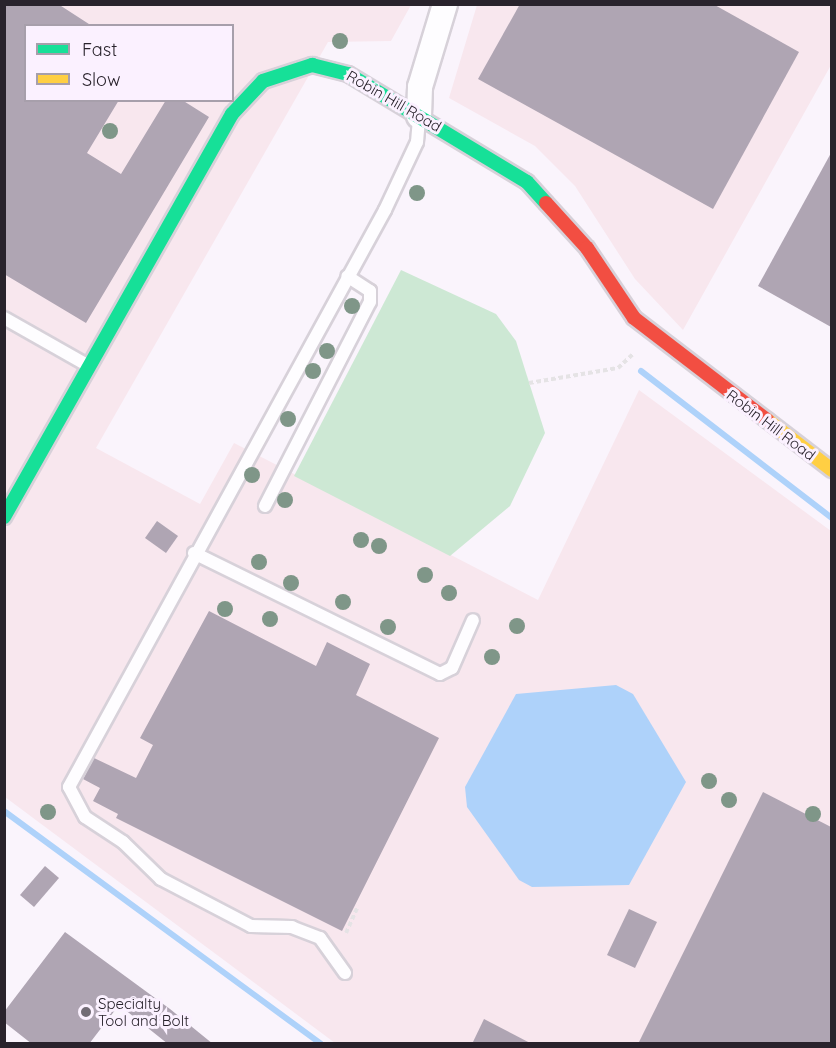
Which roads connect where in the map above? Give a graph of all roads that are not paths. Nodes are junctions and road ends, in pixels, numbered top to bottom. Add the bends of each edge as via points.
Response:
1 (445, 4) edge
2 (419, 116) junction
3 (347, 276) junction
4 (4, 318) edge
5 (90, 366) junction
6 (831, 470) edge
7 (265, 506) dead end
8 (4, 517) edge
9 (194, 553) junction
10 (473, 620) dead end
11 (345, 973) dead end

1 - 2 street via 420,87
2 - 3 lane via 417,142
2 - 5 street, Robin Hill Road via 348,74 323,65 288,69 258,85 232,114
2 - 6 street, Robin Hill Road via 527,182 587,248 634,318
3 - 7 lane via 370,291 370,302
3 - 9 lane
4 - 5 lane
5 - 8 street, Robin Hill Road
9 - 10 lane via 440,674 452,668
9 - 11 lane via 70,776 71,796 85,817 123,842 161,879 251,926 292,927 320,938

